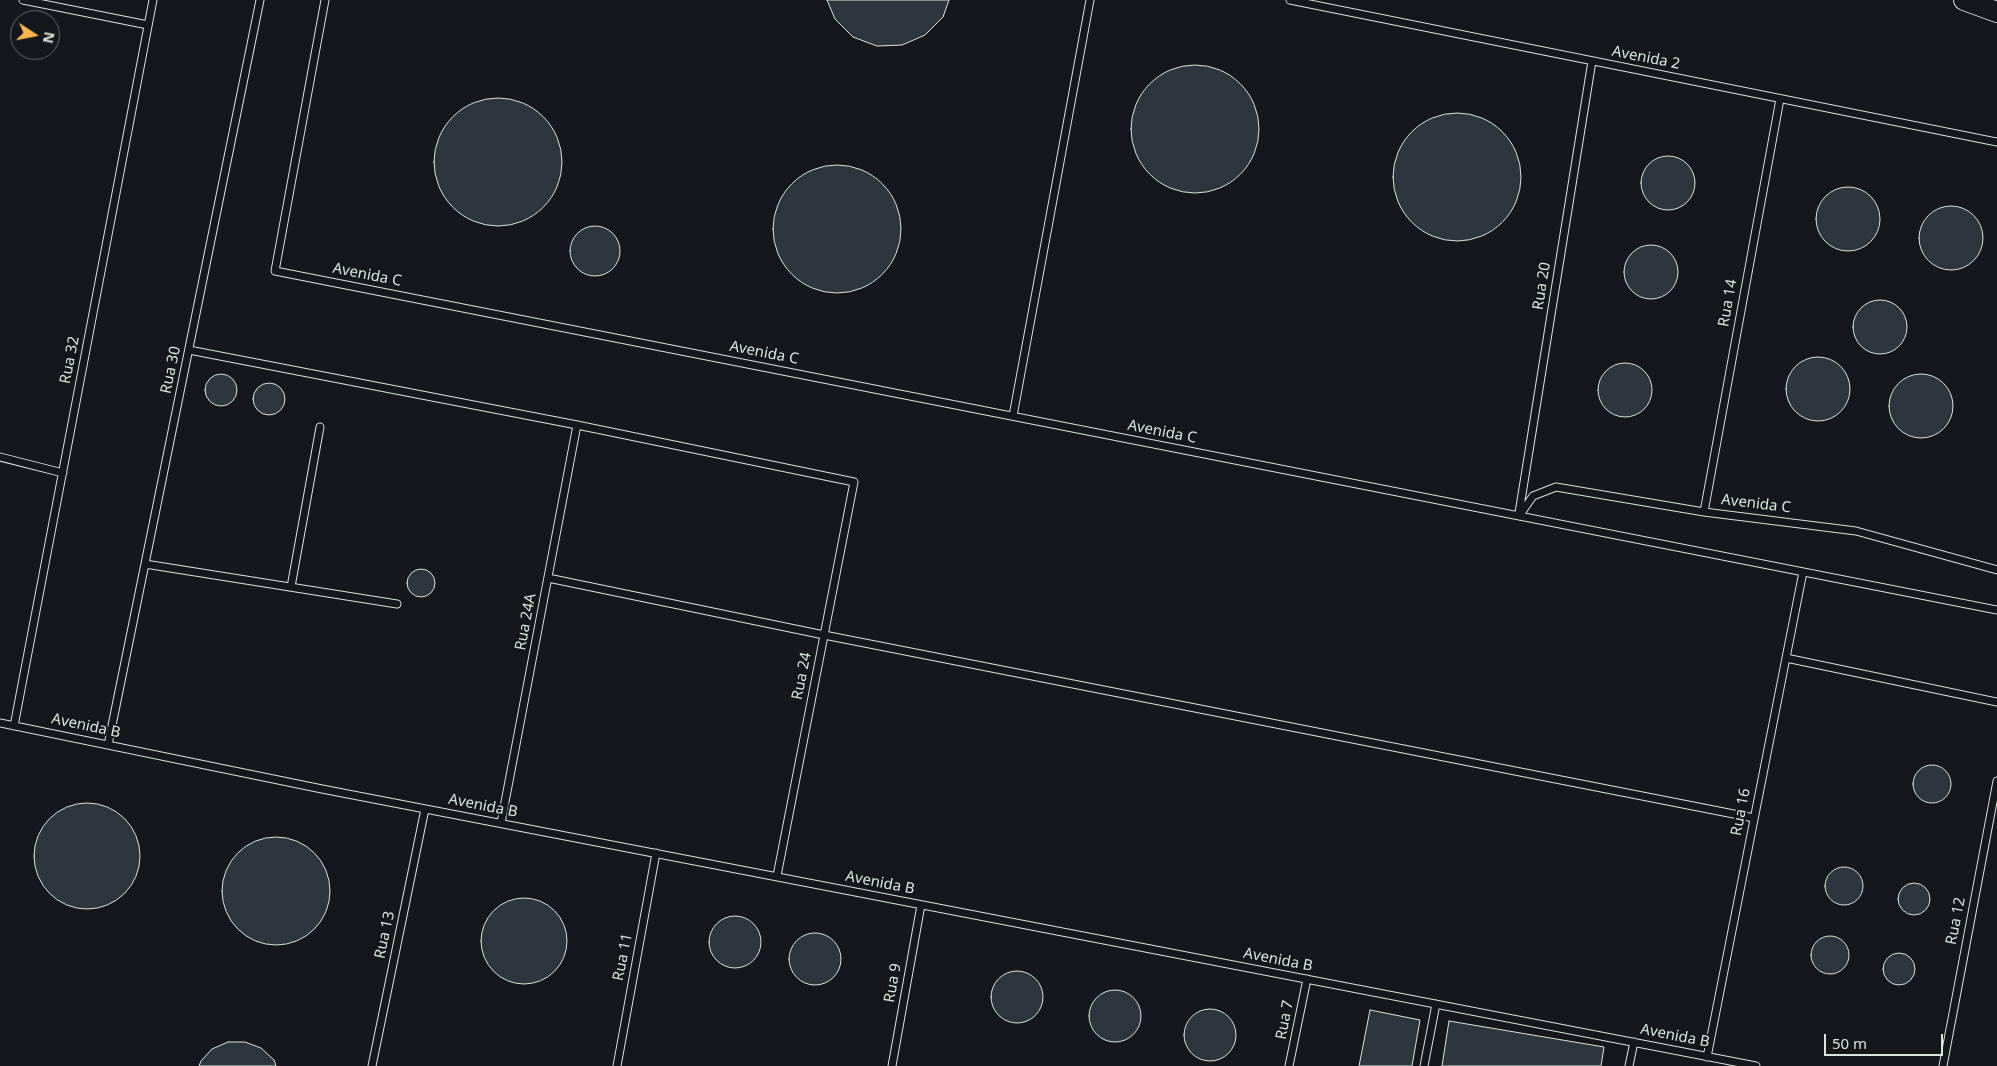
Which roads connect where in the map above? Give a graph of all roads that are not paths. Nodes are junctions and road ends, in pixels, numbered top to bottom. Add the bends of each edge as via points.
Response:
1 (24, 0) edge
2 (153, 0) edge
3 (260, 0) edge
4 (325, 0) edge
5 (1090, 0) edge
6 (1290, 0) edge
7 (1964, 0) edge
8 (1997, 12) edge
9 (148, 25) junction
10 (1592, 61) junction
11 (1780, 99) junction
12 (1997, 142) edge
13 (189, 350) junction
14 (1013, 416) junction
15 (577, 425) junction
16 (320, 426) dead end
17 (0, 456) edge
18 (63, 473) junction
19 (1704, 512) junction
20 (1519, 516) junction
21 (145, 564) junction
22 (1997, 570) edge
23 (1803, 572) junction
24 (548, 578) junction
25 (290, 587) junction
26 (397, 604) dead end
27 (1997, 610) edge
28 (824, 635) junction
29 (1786, 658) junction
30 (1997, 702) edge
31 (0, 723) edge
32 (14, 726) junction
33 (108, 745) junction
34 (1997, 781) edge
35 (425, 808) junction
36 (1754, 818) junction
37 (501, 823) junction
38 (656, 853) junction
39 (777, 876) junction
40 (921, 904) junction
41 (1307, 979) junction
42 (1436, 1004) junction
43 (1634, 1042) junction
44 (1707, 1056) junction
45 (372, 1066) edge
46 (616, 1066) edge
47 (892, 1066) edge
48 (1289, 1066) edge
49 (1424, 1066) edge
50 (1629, 1066) edge
51 (1756, 1066) edge
52 (1943, 1066) edge

1 - 9 lane
2 - 9 lane, Rua 32
3 - 13 lane, Rua 30
4 - 14 lane, Avenida C via 275,271
5 - 14 lane
6 - 10 lane, Avenida 2
7 - 8 main road
9 - 18 lane, Rua 32
10 - 11 lane, Avenida 2
10 - 20 lane, Rua 20
11 - 12 lane, Avenida 2
11 - 19 lane, Rua 14
13 - 15 lane
13 - 21 lane, Rua 30
14 - 20 lane, Avenida C
15 - 24 lane, Rua 24A
15 - 28 lane, Rua 24 via 854,482
16 - 25 lane
17 - 18 lane
18 - 32 lane, Rua 32
19 - 20 lane, Avenida C via 1556,488 1533,496
19 - 22 lane, Avenida C via 1856,531
20 - 23 lane, Avenida C
21 - 25 lane
21 - 33 lane, Rua 30
23 - 27 lane, Avenida C
23 - 29 lane, Rua 16
24 - 28 lane
24 - 37 lane, Rua 24A
25 - 26 lane
28 - 36 lane
28 - 39 lane, Rua 24
29 - 30 lane
29 - 36 lane, Rua 16
31 - 32 lane, Avenida B
32 - 33 lane, Avenida B
33 - 35 lane, Avenida B
34 - 52 lane, Rua 12
35 - 37 lane, Avenida B
35 - 45 lane, Rua 13
36 - 44 lane, Rua 16
37 - 38 lane, Avenida B
38 - 39 lane, Avenida B
38 - 46 lane, Rua 11
39 - 40 lane, Avenida B
40 - 41 lane, Avenida B
40 - 47 lane, Rua 9
41 - 42 lane, Avenida B
41 - 48 lane, Rua 7
42 - 43 lane, Avenida B
42 - 49 lane
43 - 44 lane, Avenida B
43 - 50 lane
44 - 51 lane, Avenida B

